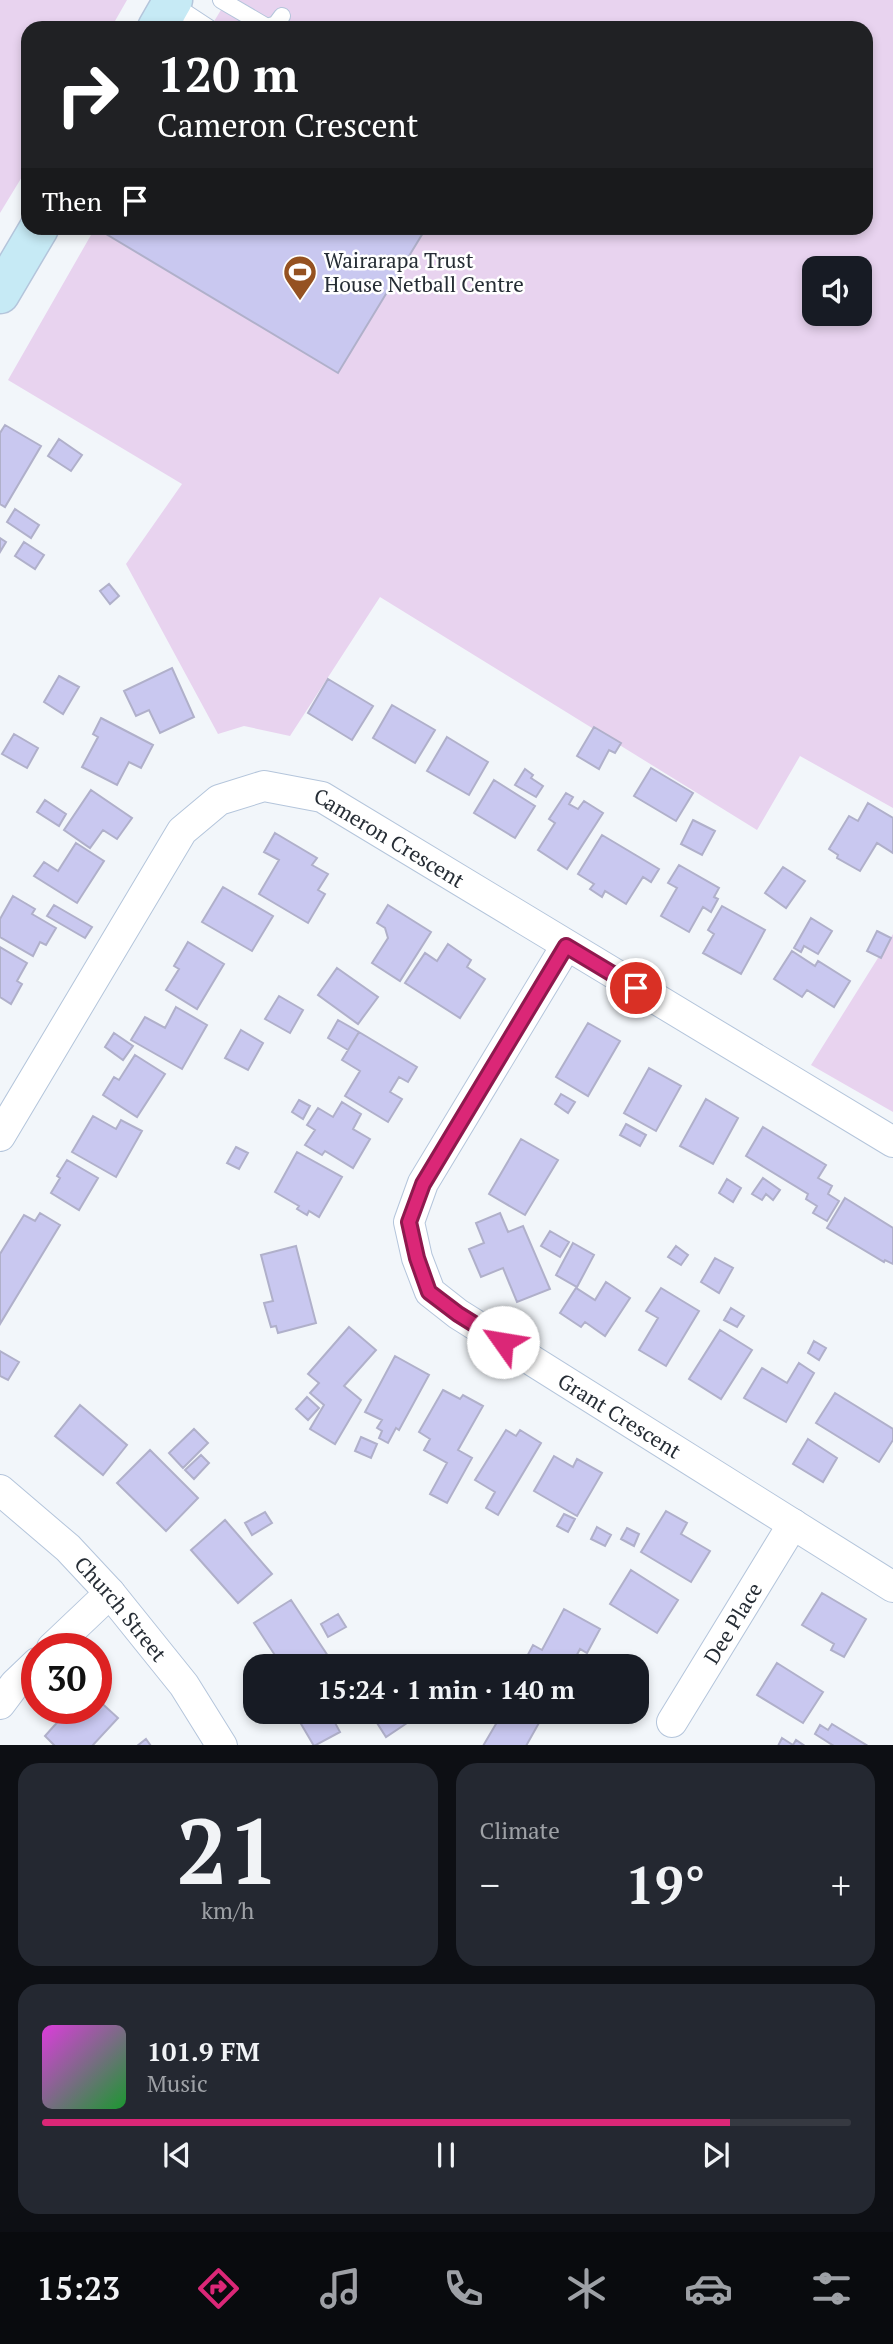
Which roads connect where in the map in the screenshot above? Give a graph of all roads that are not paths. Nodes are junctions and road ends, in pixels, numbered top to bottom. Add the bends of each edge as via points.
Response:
1 (221, 0) edge
2 (167, 10) edge
3 (282, 16) dead end
4 (193, 21) edge
5 (257, 21) edge
6 (278, 21) edge
7 (35, 235) edge
8 (0, 294) edge
9 (566, 946) junction
10 (0, 1136) edge
11 (893, 1142) edge
12 (0, 1490) edge
13 (793, 1524) junction
14 (893, 1587) edge
15 (110, 1593) junction
16 (68, 1633) edge
17 (21, 1679) edge
18 (0, 1704) edge
19 (672, 1722) dead end
20 (222, 1745) edge

1 - 5 lane
2 - 4 lane
3 - 6 lane
7 - 8 street
9 - 10 street, Cameron Crescent via 322,797 264,786 219,800 182,831
9 - 11 street, Cameron Crescent
9 - 13 street, Grant Crescent via 423,1184 409,1222 429,1292
12 - 15 street, Church Street via 68,1548
13 - 14 street, Grant Crescent
13 - 19 street, Dee Place
15 - 16 street
15 - 20 street, Church Street via 184,1685
17 - 18 street

